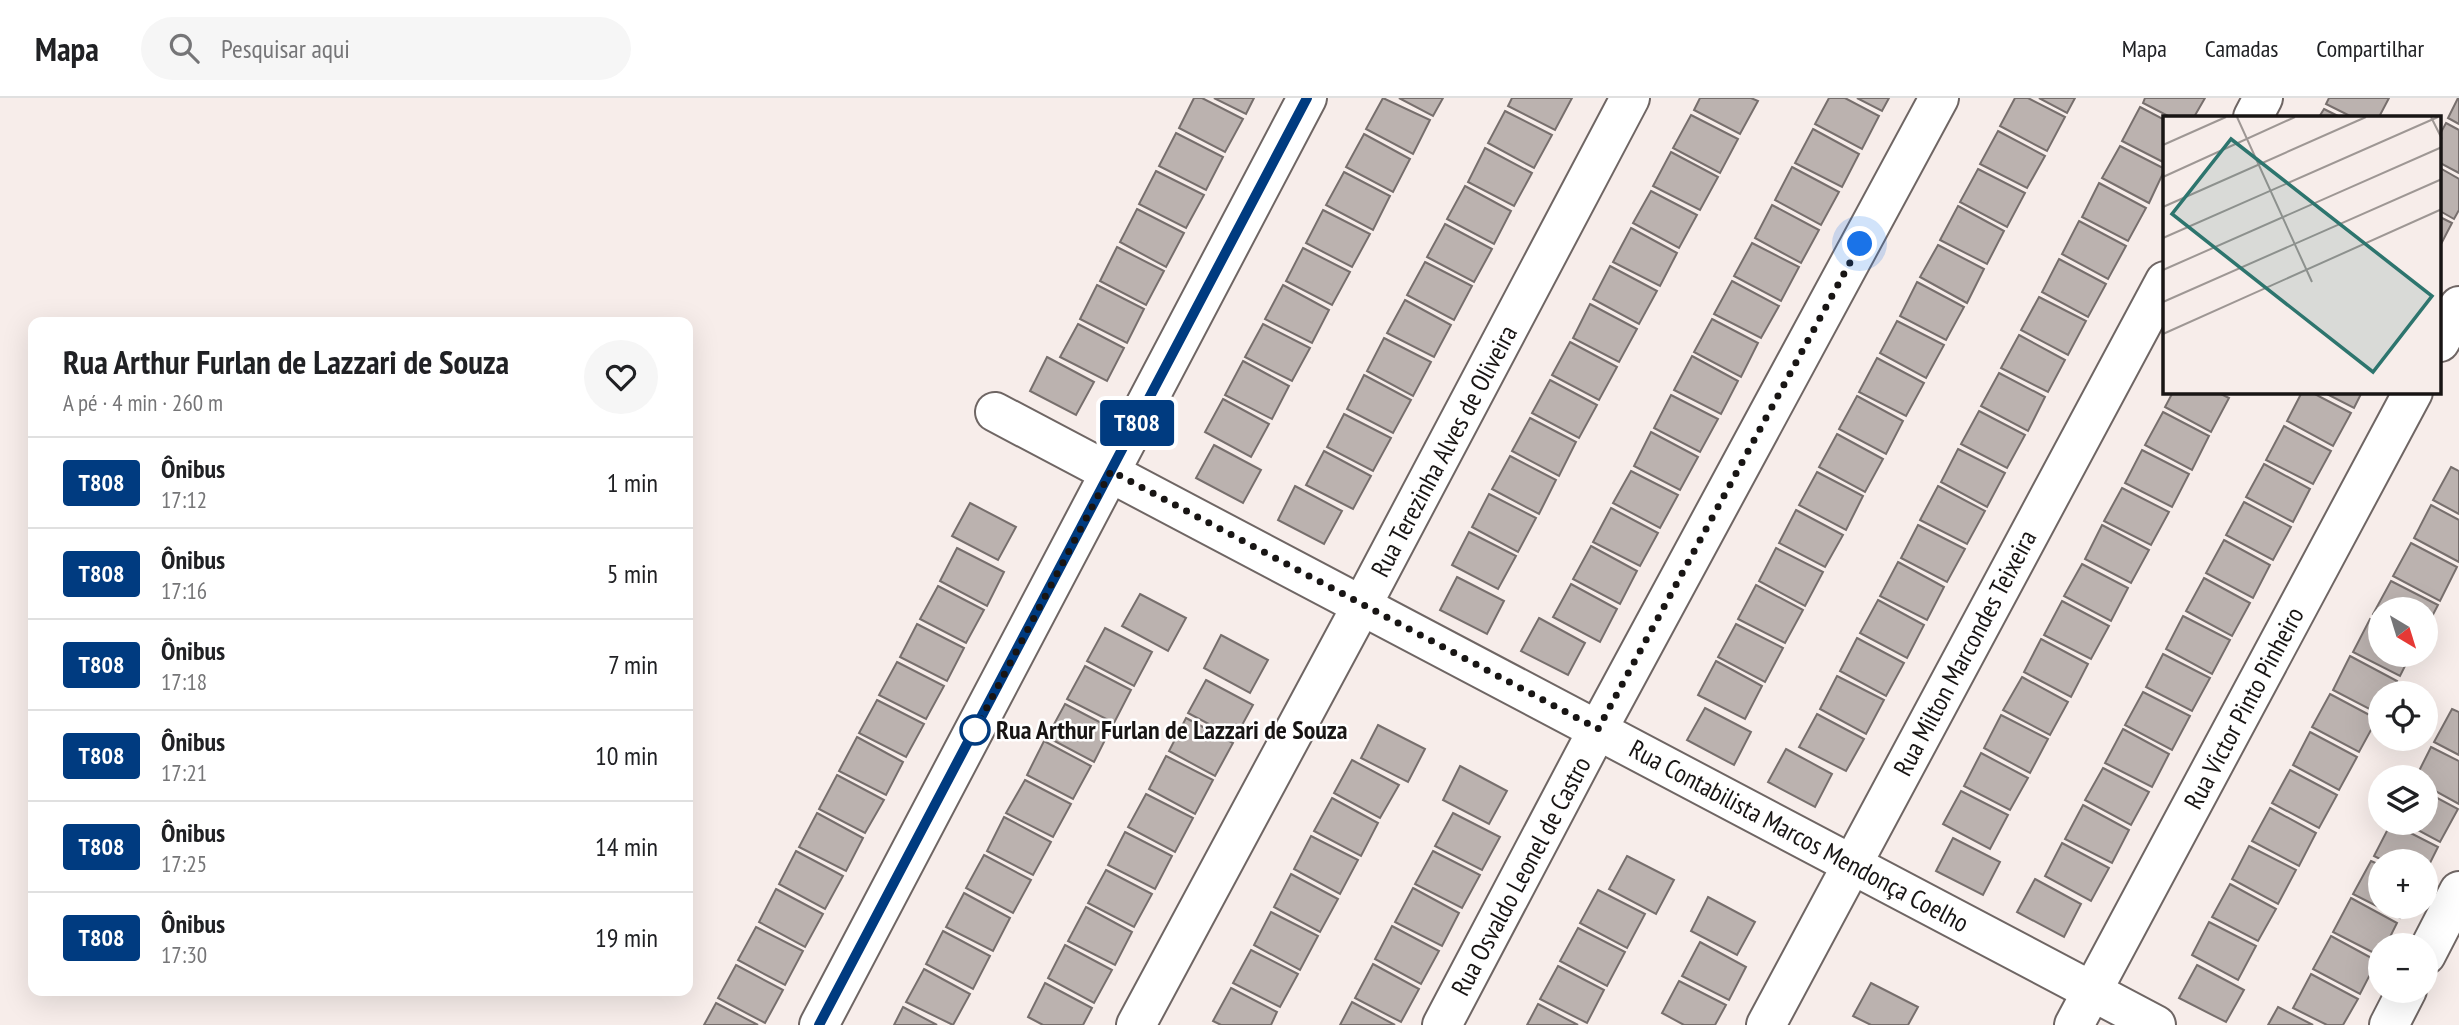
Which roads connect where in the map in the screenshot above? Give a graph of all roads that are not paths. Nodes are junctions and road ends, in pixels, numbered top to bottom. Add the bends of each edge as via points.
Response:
1 (1307, 98) edge
2 (1630, 98) edge
3 (1939, 98) edge
4 (2263, 98) edge
5 (2254, 116) edge
6 (2163, 285) edge
7 (2459, 306) edge
8 (2442, 338) edge
9 (2412, 394) edge
10 (995, 412) dead end
11 (1111, 471) junction
12 (1362, 605) junction
13 (1598, 729) junction
14 (1852, 864) junction
15 (2459, 891) edge
16 (2437, 933) edge
17 (2092, 991) junction
18 (2400, 1003) edge
19 (819, 1025) edge
20 (1136, 1025) edge
21 (1442, 1025) edge
22 (1766, 1025) edge
23 (2074, 1025) edge
24 (2156, 1025) edge
25 (2389, 1025) edge

1 - 11 street
2 - 12 street, Rua Terezinha Alves de Oliveira
3 - 13 street, Rua Osvaldo Leonel de Castro
4 - 5 street
6 - 14 street, Rua Milton Marcondes Teixeira
7 - 8 street
9 - 17 street, Rua Victor Pinto Pinheiro
10 - 11 street, Rua Contabilista Marcos Mendonça Coelho
11 - 12 street, Rua Contabilista Marcos Mendonça Coelho
11 - 19 street
12 - 13 street, Rua Contabilista Marcos Mendonça Coelho
12 - 20 street, Rua Terezinha Alves de Oliveira
13 - 14 street, Rua Contabilista Marcos Mendonça Coelho
13 - 21 street, Rua Osvaldo Leonel de Castro
14 - 17 street, Rua Contabilista Marcos Mendonça Coelho
14 - 22 street, Rua Milton Marcondes Teixeira
15 - 16 street
17 - 23 street, Rua Victor Pinto Pinheiro
17 - 24 street, Rua Contabilista Marcos Mendonça Coelho
18 - 25 street

